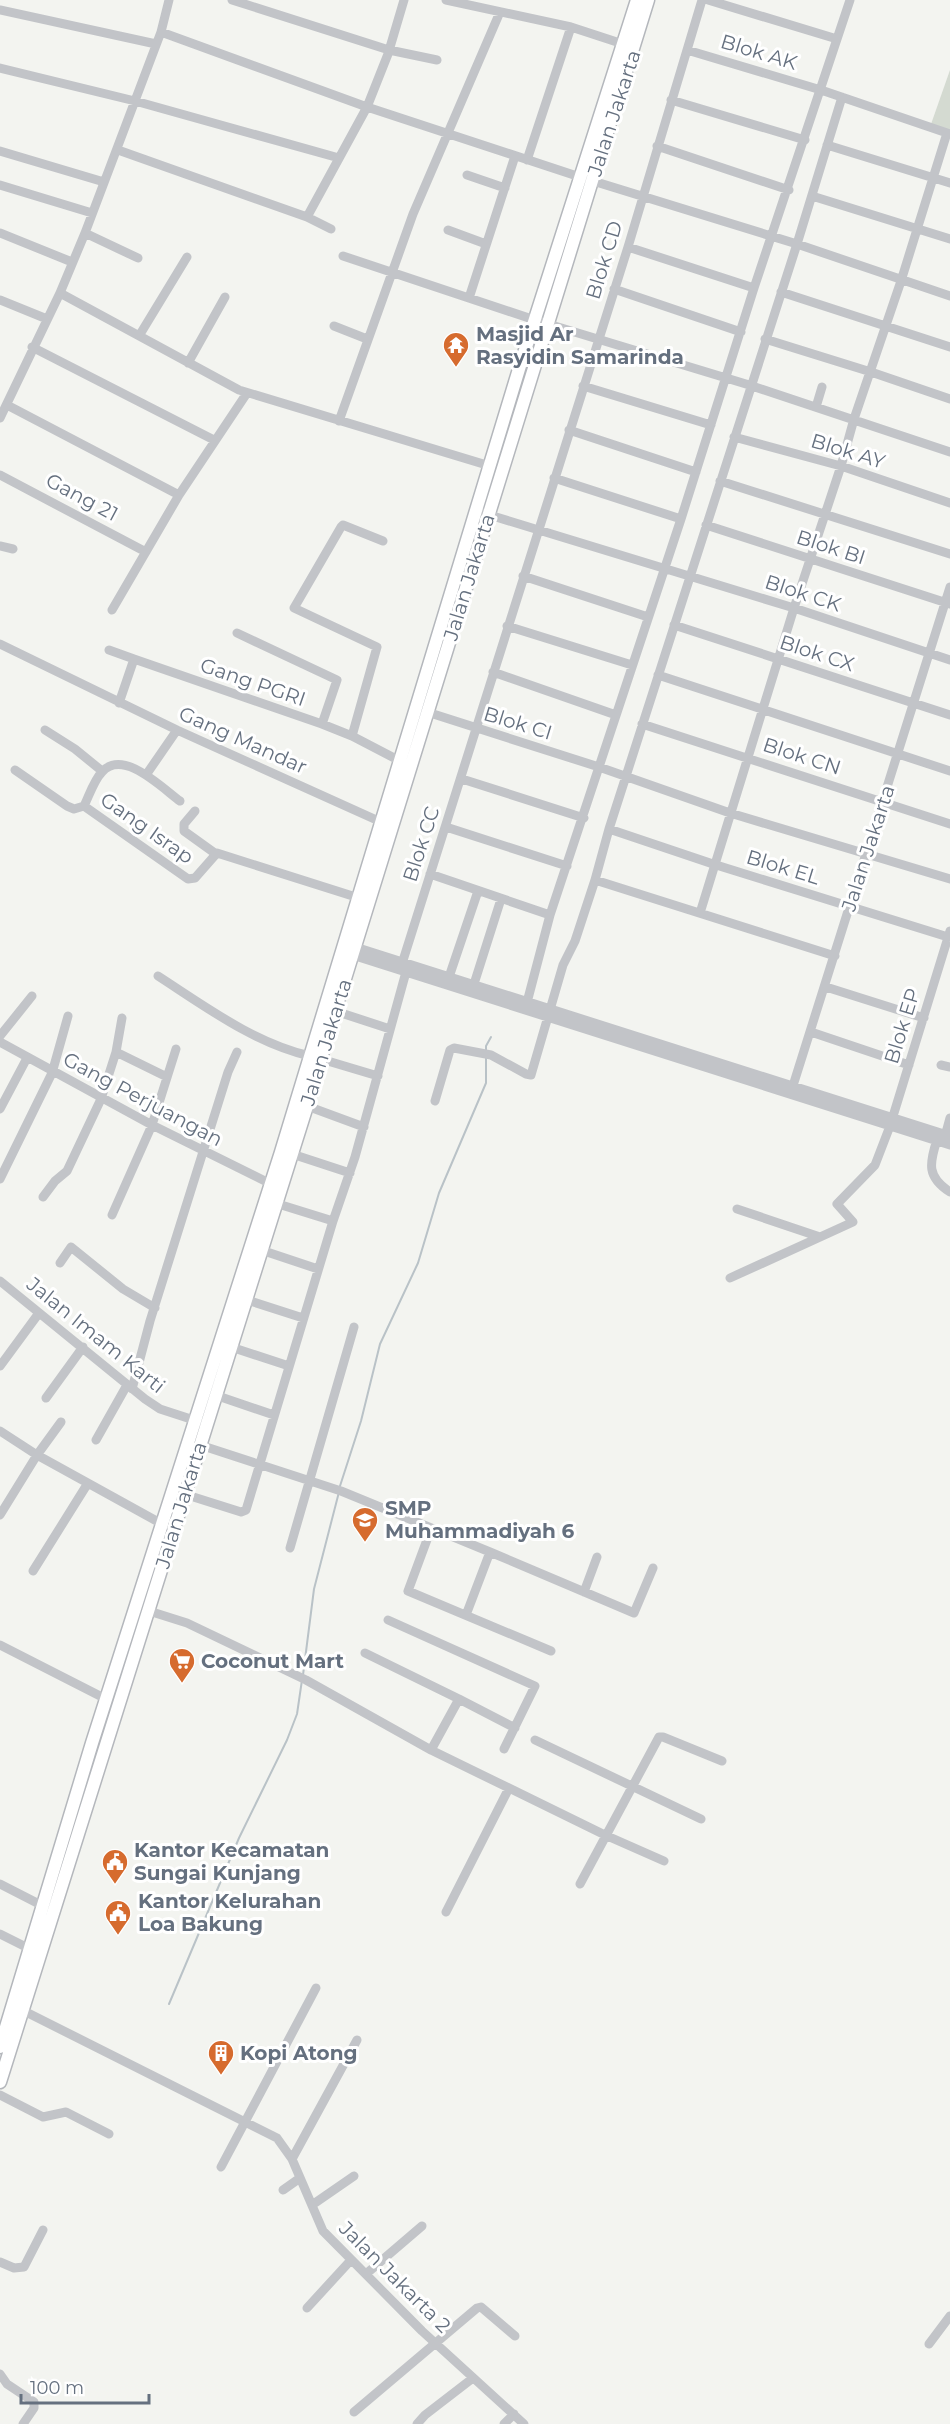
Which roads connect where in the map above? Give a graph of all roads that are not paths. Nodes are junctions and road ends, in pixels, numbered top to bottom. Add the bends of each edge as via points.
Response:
1 (169, 0) edge
2 (232, 0) edge
3 (404, 0) edge
4 (446, 0) edge
5 (637, 0) edge
6 (648, 0) edge
7 (702, 0) edge
8 (708, 0) edge
9 (850, 0) edge
10 (0, 10) edge
11 (500, 12) junction
12 (571, 27) junction
13 (161, 32) junction
14 (837, 39) junction
15 (156, 44) junction
16 (622, 44) junction
17 (389, 50) junction
18 (687, 50) junction
19 (437, 60) dead end
20 (0, 68) edge
21 (824, 91) junction
22 (839, 96) junction
23 (671, 100) junction
24 (135, 101) junction
25 (367, 107) junction
26 (448, 134) junction
27 (948, 134) edge
28 (805, 140) junction
29 (827, 145) junction
30 (657, 146) junction
31 (118, 150) junction
32 (0, 151) edge
33 (515, 156) junction
34 (339, 158) junction
35 (527, 160) junction
36 (467, 175) dead end
37 (933, 178) junction
38 (586, 179) junction
39 (104, 182) junction
40 (950, 183) edge
41 (0, 184) edge
42 (505, 188) junction
43 (789, 190) junction
44 (812, 196) junction
45 (642, 197) junction
46 (92, 213) junction
47 (307, 218) junction
48 (332, 229) dead end
49 (918, 229) junction
50 (448, 230) dead end
51 (0, 233) edge
52 (85, 233) junction
53 (776, 237) junction
54 (950, 238) edge
55 (795, 243) junction
56 (486, 244) junction
57 (628, 246) junction
58 (343, 256) dead end
59 (187, 257) dead end
60 (138, 258) dead end
61 (72, 262) junction
62 (391, 271) junction
63 (902, 281) junction
64 (754, 288) junction
65 (614, 289) junction
66 (781, 292) junction
67 (60, 293) junction
68 (950, 296) edge
69 (225, 297) dead end
70 (469, 298) junction
71 (0, 300) edge
72 (46, 319) junction
73 (535, 320) junction
74 (548, 324) junction
75 (334, 326) dead end
76 (885, 326) junction
77 (741, 332) junction
78 (139, 336) junction
79 (367, 339) junction
80 (765, 339) junction
81 (598, 340) junction
82 (32, 347) junction
83 (950, 347) edge
84 (188, 363) junction
85 (871, 372) junction
86 (730, 380) junction
87 (748, 385) junction
88 (583, 386) junction
89 (822, 387) dead end
90 (247, 393) junction
91 (950, 399) edge
92 (7, 405) junction
93 (816, 407) junction
94 (0, 418) edge
95 (854, 419) junction
96 (339, 421) junction
97 (711, 425) junction
98 (569, 430) junction
99 (734, 437) junction
100 (214, 440) junction
101 (950, 452) edge
102 (490, 466) junction
103 (841, 466) junction
104 (696, 472) junction
105 (0, 475) edge
106 (554, 478) junction
107 (720, 481) junction
108 (179, 495) junction
109 (950, 503) edge
110 (483, 513) junction
111 (825, 516) junction
112 (681, 519) junction
113 (706, 525) junction
114 (538, 530) junction
115 (383, 541) dead end
116 (0, 546) edge
117 (13, 549) dead end
118 (146, 552) junction
119 (950, 554) edge
120 (810, 559) junction
121 (668, 571) junction
122 (524, 576) junction
123 (688, 577) junction
124 (950, 587) edge
125 (948, 603) edge
126 (794, 608) junction
127 (112, 610) dead end
128 (648, 616) junction
129 (674, 625) junction
130 (507, 626) junction
131 (237, 633) dead end
132 (0, 644) edge
133 (109, 650) dead end
134 (929, 654) junction
135 (134, 659) junction
136 (778, 660) junction
137 (950, 660) edge
138 (632, 665) junction
139 (493, 672) junction
140 (658, 675) junction
141 (914, 702) junction
142 (118, 703) junction
143 (422, 710) junction
144 (762, 710) junction
145 (616, 715) junction
146 (950, 715) edge
147 (322, 724) junction
148 (642, 724) junction
149 (477, 729) junction
150 (45, 730) dead end
151 (177, 730) junction
152 (352, 736) junction
153 (898, 754) junction
154 (747, 757) junction
155 (400, 761) junction
156 (604, 769) junction
157 (15, 770) dead end
158 (102, 771) junction
159 (950, 771) edge
160 (146, 775) junction
161 (623, 775) junction
162 (462, 779) junction
163 (180, 801) dead end
164 (884, 802) junction
165 (84, 806) junction
166 (195, 811) dead end
167 (730, 813) junction
168 (584, 818) junction
169 (381, 822) junction
170 (950, 824) edge
171 (446, 827) junction
172 (609, 829) junction
173 (867, 853) junction
174 (216, 854) junction
175 (713, 864) junction
176 (567, 866) junction
177 (430, 874) junction
178 (950, 879) edge
179 (595, 880) junction
180 (478, 891) junction
181 (359, 898) junction
182 (501, 899) junction
183 (850, 907) junction
184 (700, 913) junction
185 (550, 915) junction
186 (949, 934) edge
187 (349, 949) junction
188 (835, 956) junction
189 (403, 968) junction
190 (158, 976) dead end
191 (449, 977) junction
192 (474, 984) junction
193 (826, 987) junction
194 (32, 996) dead end
195 (537, 1009) junction
196 (335, 1011) junction
197 (68, 1016) dead end
198 (122, 1018) dead end
199 (924, 1018) junction
200 (390, 1029) junction
201 (811, 1032) junction
202 (0, 1036) edge
203 (0, 1042) edge
204 (177, 1049) dead end
205 (116, 1052) junction
206 (237, 1052) dead end
207 (27, 1058) junction
208 (315, 1058) junction
209 (909, 1065) junction
210 (52, 1072) junction
211 (378, 1076) junction
212 (168, 1077) junction
213 (792, 1090) junction
214 (101, 1099) junction
215 (435, 1101) dead end
216 (307, 1106) junction
217 (0, 1109) edge
218 (950, 1118) edge
219 (891, 1122) junction
220 (152, 1125) junction
221 (364, 1127) junction
222 (945, 1140) edge
223 (205, 1152) junction
224 (292, 1154) junction
225 (350, 1173) junction
226 (0, 1179) edge
227 (271, 1184) junction
228 (950, 1192) edge
229 (43, 1197) dead end
230 (275, 1203) junction
231 (737, 1209) dead end
232 (112, 1215) dead end
233 (333, 1221) junction
234 (820, 1237) junction
235 (261, 1250) junction
236 (60, 1263) dead end
237 (318, 1269) junction
238 (730, 1278) dead end
239 (0, 1281) edge
240 (247, 1300) junction
241 (155, 1308) junction
242 (39, 1313) junction
243 (303, 1318) junction
244 (354, 1327) dead end
245 (83, 1347) junction
246 (231, 1347) junction
247 (0, 1366) edge
248 (289, 1366) junction
249 (129, 1387) junction
250 (215, 1395) junction
251 (46, 1398) dead end
252 (274, 1415) junction
253 (61, 1422) dead end
254 (200, 1422) junction
255 (0, 1431) edge
256 (96, 1440) dead end
257 (200, 1445) junction
258 (37, 1455) junction
259 (258, 1464) junction
260 (308, 1480) junction
261 (88, 1483) junction
262 (184, 1494) junction
263 (0, 1515) edge
264 (162, 1524) junction
265 (431, 1529) junction
266 (290, 1548) dead end
267 (490, 1552) junction
268 (597, 1557) dead end
269 (653, 1568) dead end
270 (33, 1571) dead end
271 (585, 1592) junction
272 (149, 1611) junction
273 (466, 1615) junction
274 (388, 1620) dead end
275 (0, 1645) edge
276 (551, 1651) dead end
277 (365, 1653) dead end
278 (106, 1699) junction
279 (459, 1699) junction
280 (514, 1728) junction
281 (535, 1740) dead end
282 (504, 1749) dead end
283 (432, 1750) junction
284 (722, 1761) dead end
285 (632, 1787) junction
286 (509, 1788) junction
287 (701, 1819) dead end
288 (605, 1835) junction
289 (664, 1861) dead end
290 (60, 1869) junction
291 (0, 1884) edge
292 (580, 1884) dead end
293 (43, 1906) junction
294 (447, 1912) dead end
295 (0, 1934) edge
296 (30, 1949) junction
297 (316, 1989) dead end
298 (18, 2008) junction
299 (357, 2040) dead end
300 (0, 2047) edge
301 (0, 2082) edge
302 (0, 2095) edge
303 (244, 2121) junction
304 (109, 2134) dead end
305 (292, 2159) junction
306 (220, 2166) dead end
307 (354, 2176) dead end
308 (300, 2178) junction
309 (283, 2190) dead end
310 (312, 2205) junction
311 (422, 2226) dead end
312 (43, 2230) dead end
313 (351, 2260) junction
314 (0, 2262) edge
315 (366, 2274) junction
316 (307, 2308) dead end
317 (950, 2316) edge
318 (515, 2336) dead end
319 (436, 2344) junction
320 (930, 2344) dead end
321 (0, 2374) edge
322 (473, 2378) junction
323 (354, 2412) dead end
324 (514, 2414) junction
325 (23, 2424) edge
326 (417, 2424) edge
327 (504, 2424) edge
328 (524, 2424) edge

1 - 13 street
2 - 17 street
3 - 17 street
4 - 11 street
5 - 16 main road, Jalan Jakarta
6 - 38 main road, Jalan Jakarta
7 - 18 street, Blok CD
8 - 14 street
9 - 14 street
10 - 15 street
11 - 12 street
11 - 26 street
12 - 16 street
12 - 35 street
13 - 15 street
13 - 25 street
14 - 21 street
15 - 24 street
16 - 38 main road, Jalan Jakarta
17 - 19 street
17 - 25 street
18 - 21 street, Blok AK
18 - 23 street, Blok CD
20 - 24 street
21 - 22 street, Blok AK
21 - 28 street
22 - 27 street, Blok AK
22 - 29 street
23 - 28 street
23 - 30 street, Blok CD
24 - 31 street
24 - 34 street
25 - 26 street
25 - 34 street
26 - 33 street
26 - 62 street
27 - 37 street
28 - 43 street
29 - 37 street
29 - 44 street
30 - 43 street
30 - 45 street, Blok CD
31 - 39 street
31 - 47 street
32 - 39 street
33 - 35 street
33 - 42 street
34 - 47 street
35 - 38 street
36 - 42 street
37 - 40 street
37 - 49 street
38 - 45 street
38 - 73 main road, Jalan Jakarta
38 - 74 main road, Jalan Jakarta
39 - 46 street
41 - 46 street
42 - 56 street
43 - 53 street
44 - 49 street
44 - 55 street
45 - 53 street
45 - 57 street, Blok CD
46 - 52 street
47 - 48 street
49 - 54 street
49 - 63 street
50 - 56 street
51 - 61 street
52 - 60 street
52 - 61 street
53 - 55 street
53 - 64 street
55 - 63 street
55 - 66 street
56 - 70 street
57 - 64 street
57 - 65 street, Blok CD
58 - 62 street
59 - 78 street
61 - 67 street
62 - 70 street
62 - 79 street
63 - 68 street
63 - 76 street
64 - 77 street
65 - 77 street
65 - 81 street, Blok CD
66 - 76 street
66 - 80 street
67 - 72 street
67 - 78 street
69 - 84 street
70 - 73 street
71 - 72 street
72 - 82 street
73 - 74 street
73 - 102 main road, Jalan Jakarta
74 - 81 street
74 - 110 main road, Jalan Jakarta
75 - 79 street
76 - 83 street
76 - 85 street
77 - 86 street
78 - 84 street
79 - 96 street
80 - 85 street
80 - 87 street
81 - 86 street
81 - 88 street, Blok CD
82 - 92 street
82 - 100 street
84 - 90 street
85 - 91 street
85 - 95 street
86 - 87 street
86 - 97 street
87 - 93 street
87 - 99 street
88 - 97 street
88 - 98 street, Blok CD
89 - 93 street
90 - 96 street
90 - 100 street
92 - 94 street
92 - 108 street
93 - 95 street
95 - 101 street
95 - 103 street
96 - 102 street
97 - 104 street
98 - 104 street
98 - 106 street, Blok CD
99 - 103 street, Blok AY
99 - 107 street
100 - 108 street
102 - 110 main road, Jalan Jakarta
103 - 109 street, Blok AY
103 - 111 street
104 - 112 street
105 - 118 street, Gang 21
106 - 112 street
106 - 114 street, Blok CD
107 - 111 street
107 - 113 street
108 - 118 street
110 - 114 street
110 - 143 main road, Jalan Jakarta
111 - 119 street
111 - 120 street
112 - 121 street
113 - 120 street, Blok BI
113 - 123 street
114 - 121 street
114 - 122 street, Blok CD
115 - 152 street via 341,526 294,608 376,647
116 - 117 street
118 - 127 street
120 - 125 street, Blok BI
120 - 126 street
121 - 123 street, Blok CK
121 - 128 street
122 - 128 street
122 - 130 street, Blok CD
123 - 126 street, Blok CK
123 - 129 street
124 - 125 street, Jalan Jakarta
125 - 134 street, Jalan Jakarta
126 - 134 street, Blok CK
126 - 136 street
128 - 138 street
129 - 136 street, Blok CX
129 - 140 street
130 - 138 street
130 - 139 street, Blok CD
131 - 147 street via 337,680
132 - 142 street, Gang Mandar
133 - 135 street, Gang PGRI
134 - 137 street, Blok CK
134 - 141 street, Jalan Jakarta
135 - 142 street
135 - 147 street, Gang PGRI
136 - 141 street, Blok CX
136 - 144 street
138 - 145 street
139 - 145 street
139 - 149 street, Blok CD
140 - 144 street
140 - 148 street
141 - 146 street, Blok CX
141 - 153 street, Jalan Jakarta
142 - 151 street, Gang Mandar
143 - 149 street, Blok CI
143 - 155 main road, Jalan Jakarta
143 - 187 main road, Jalan Jakarta
144 - 153 street
144 - 154 street
145 - 156 street
147 - 152 street, Gang PGRI
148 - 154 street, Blok CN
148 - 161 street
149 - 156 street, Blok CI
149 - 162 street, Blok CC
150 - 158 street
151 - 160 street
151 - 169 street, Gang Mandar
152 - 155 street, Gang PGRI
153 - 159 street
153 - 164 street, Jalan Jakarta
154 - 164 street, Blok CN
154 - 167 street
155 - 169 main road, Jalan Jakarta
156 - 161 street, Blok CI
156 - 168 street
157 - 165 street, Gang Israp via 68,806
158 - 160 street via 122,764
158 - 165 street
160 - 163 street
161 - 167 street, Blok CI
161 - 172 street
162 - 168 street
162 - 171 street, Blok CC
164 - 170 street, Blok CN
164 - 173 street, Jalan Jakarta
165 - 174 street, Gang Israp via 188,879 195,878
166 - 174 street via 184,824 184,831
167 - 173 street, Blok CI
167 - 175 street
168 - 176 street
169 - 181 main road, Jalan Jakarta
171 - 176 street
171 - 177 street, Blok CC
172 - 175 street, Blok EL
172 - 179 street
173 - 178 street, Blok CI
173 - 183 street, Jalan Jakarta
174 - 181 street, Gang Israp
175 - 183 street, Blok EL
175 - 184 street
176 - 185 street
177 - 180 street
177 - 189 street, Blok CC
179 - 184 street
179 - 195 street via 575,941
180 - 182 street
180 - 191 street
181 - 187 main road, Jalan Jakarta
182 - 185 street
182 - 192 street
183 - 186 street, Blok EL
183 - 188 street, Jalan Jakarta
184 - 188 street
185 - 195 street
186 - 199 street, Blok EP
187 - 189 street
187 - 196 main road, Jalan Jakarta
187 - 208 main road, Jalan Jakarta
188 - 193 street, Jalan Jakarta
189 - 191 street
189 - 195 street
189 - 200 street, Blok CC
190 - 208 street via 256,1036
191 - 192 street
192 - 195 street
193 - 199 street
193 - 201 street, Jalan Jakarta
194 - 202 street
195 - 213 street
195 - 215 street via 531,1075 495,1056 457,1047 450,1050
196 - 200 street
196 - 208 main road, Jalan Jakarta
197 - 210 street
198 - 205 street
199 - 209 street, Blok EP
200 - 211 street, Blok CC
201 - 209 street
201 - 213 street, Jalan Jakarta
203 - 207 street, Gang Perjuangan
204 - 212 street
205 - 212 street
205 - 214 street
206 - 223 street
207 - 210 street, Gang Perjuangan
207 - 217 street
208 - 211 street
208 - 216 main road, Jalan Jakarta
208 - 227 main road, Jalan Jakarta
209 - 219 street, Blok EP
210 - 214 street, Gang Perjuangan
210 - 226 street
211 - 221 street, Blok CC
212 - 220 street
213 - 219 street
214 - 220 street, Gang Perjuangan
214 - 229 street via 67,1171
216 - 221 street
216 - 224 main road, Jalan Jakarta
218 - 222 street
219 - 222 street
219 - 234 street, Blok EP via 875,1165 837,1204 853,1222
220 - 223 street, Gang Perjuangan
220 - 232 street
221 - 225 street, Blok CC
222 - 228 street via 930,1167 933,1176
223 - 227 street, Gang Perjuangan
223 - 241 street
224 - 225 street
224 - 230 main road, Jalan Jakarta
225 - 233 street, Blok CC
227 - 254 main road, Jalan Jakarta
230 - 233 street
230 - 235 main road, Jalan Jakarta
231 - 234 street
233 - 237 street, Blok CC
234 - 238 street
235 - 237 street
235 - 240 main road, Jalan Jakarta
236 - 241 street via 71,1247
237 - 243 street, Blok CC
239 - 242 street, Jalan Imam Karti
240 - 243 street
240 - 246 main road, Jalan Jakarta
241 - 249 street
242 - 245 street, Jalan Imam Karti
242 - 247 street
243 - 248 street, Blok CC
244 - 260 street
245 - 249 street, Jalan Imam Karti
245 - 251 street
246 - 248 street
246 - 250 main road, Jalan Jakarta
248 - 252 street, Blok CC
249 - 254 street, Jalan Imam Karti via 160,1409
249 - 256 street
250 - 252 street
250 - 254 main road, Jalan Jakarta
252 - 259 street, Blok CC
253 - 258 street
254 - 257 main road, Jalan Jakarta
254 - 264 main road, Jalan Jakarta
255 - 258 street
257 - 259 street
257 - 262 main road, Jalan Jakarta
258 - 261 street
258 - 263 street
259 - 260 street
259 - 262 street, Blok CC via 244,1511
260 - 265 street
260 - 266 street
261 - 264 street
261 - 270 street
262 - 272 main road, Jalan Jakarta
264 - 278 main road, Jalan Jakarta
265 - 267 street
265 - 273 street via 408,1591
267 - 271 street
267 - 273 street
268 - 271 street
269 - 271 street via 634,1613
272 - 283 street via 187,1623 306,1680
272 - 290 main road, Jalan Jakarta
273 - 276 street
274 - 280 street via 536,1686
275 - 278 street
277 - 279 street
278 - 290 main road, Jalan Jakarta
279 - 280 street
279 - 283 street
280 - 282 street
281 - 285 street
283 - 286 street
284 - 285 street via 661,1736
285 - 287 street
285 - 288 street
286 - 288 street
286 - 294 street
288 - 289 street
288 - 292 street
290 - 293 main road, Jalan Jakarta
290 - 298 main road, Jalan Jakarta
291 - 293 street
293 - 296 main road, Jalan Jakarta
295 - 296 street
296 - 298 main road, Jalan Jakarta
297 - 303 street
298 - 300 main road, Jalan Jakarta
298 - 301 main road, Jalan Jakarta
298 - 303 street, Jalan Jakarta 2
299 - 305 street
302 - 304 street via 43,2117 66,2112
303 - 305 street, Jalan Jakarta 2 via 277,2138
303 - 306 street
305 - 308 street, Jalan Jakarta 2
307 - 310 street
308 - 309 street
308 - 310 street, Jalan Jakarta 2
310 - 313 street, Jalan Jakarta 2 via 323,2231
311 - 315 street
312 - 314 street via 24,2267 14,2268
313 - 315 street, Jalan Jakarta 2
313 - 316 street
315 - 319 street, Jalan Jakarta 2
317 - 320 street
318 - 319 street via 481,2307 471,2311
319 - 322 street, Jalan Jakarta 2
319 - 323 street
321 - 325 street via 7,2384 34,2402
322 - 324 street, Jalan Jakarta 2
322 - 326 street
324 - 327 street
324 - 328 street, Jalan Jakarta 2

